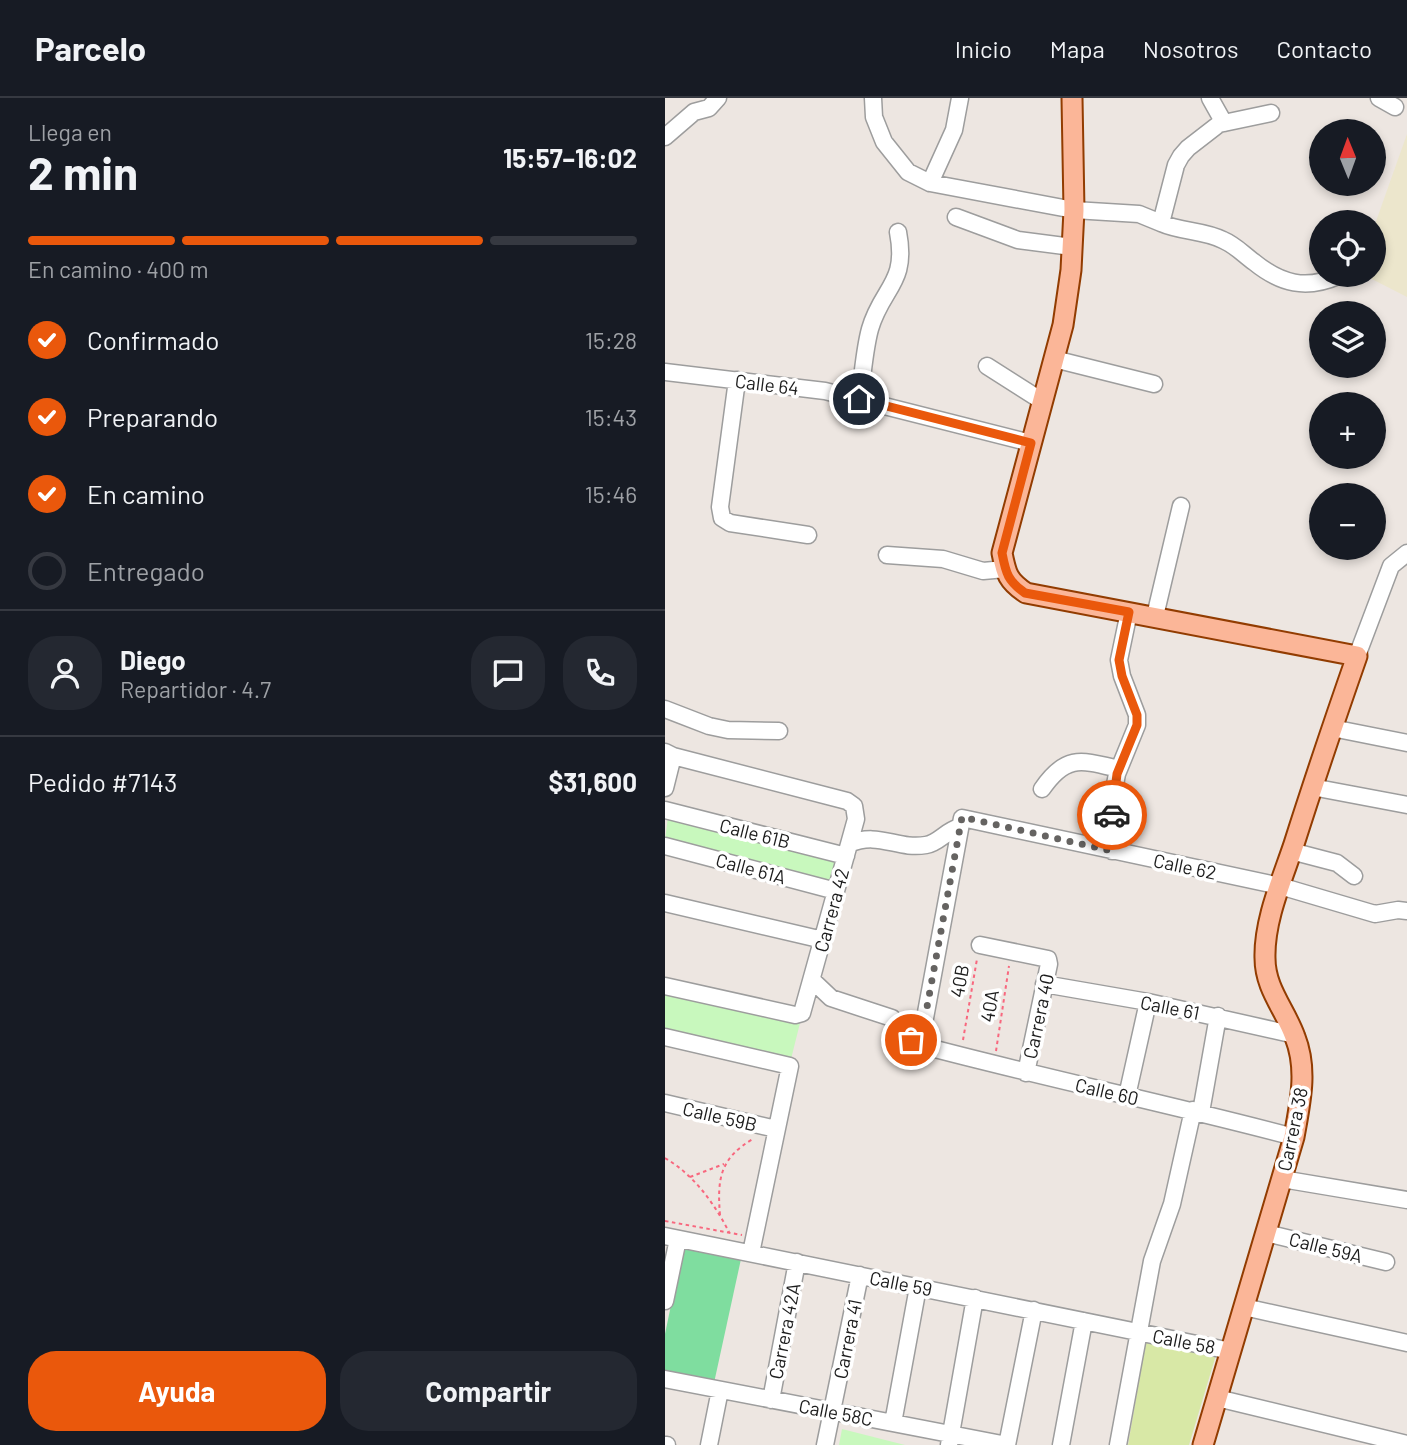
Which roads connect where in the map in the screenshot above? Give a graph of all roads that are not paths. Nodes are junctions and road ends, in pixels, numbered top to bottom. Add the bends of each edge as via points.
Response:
1 (718, 98) edge
2 (873, 98) edge
3 (960, 98) edge
4 (1072, 98) edge
5 (1210, 98) edge
6 (1378, 98) edge
7 (1395, 107) dead end
8 (1271, 113) dead end
9 (1224, 123) junction
10 (665, 137) edge
11 (930, 183) junction
12 (1075, 210) junction
13 (955, 217) dead end
14 (1161, 223) junction
15 (898, 232) dead end
16 (1072, 247) junction
17 (1309, 284) edge
18 (1054, 359) junction
19 (987, 366) dead end
20 (665, 372) edge
21 (737, 380) junction
22 (1154, 384) dead end
23 (859, 399) junction
24 (1042, 401) junction
25 (1031, 443) junction
26 (1181, 506) dead end
27 (808, 535) dead end
28 (1407, 553) edge
29 (887, 555) dead end
30 (1005, 569) junction
31 (1157, 610) junction
32 (1129, 612) junction
33 (1357, 656) junction
34 (665, 709) edge
35 (1332, 728) junction
36 (779, 731) dead end
37 (1407, 743) edge
38 (669, 754) edge
39 (1119, 769) junction
40 (1312, 787) junction
41 (665, 788) edge
42 (1042, 789) dead end
43 (1407, 805) edge
44 (665, 810) edge
45 (855, 813) junction
46 (961, 822) junction
47 (877, 838) junction
48 (665, 846) edge
49 (847, 850) junction
50 (1112, 851) junction
51 (1291, 851) junction
52 (1354, 876) dead end
53 (1280, 886) junction
54 (836, 891) junction
55 (665, 903) edge
56 (1407, 911) edge
57 (823, 940) junction
58 (979, 948) road end
59 (812, 981) junction
60 (1044, 984) junction
61 (665, 986) edge
62 (831, 998) junction
63 (1148, 1002) junction
64 (803, 1010) junction
65 (1218, 1016) junction
66 (1295, 1035) junction
67 (665, 1037) edge
68 (920, 1045) junction
69 (1026, 1073) junction
70 (1127, 1096) junction
71 (665, 1103) edge
72 (1197, 1111) junction
73 (776, 1129) junction
74 (1294, 1137) junction
75 (1282, 1179) junction
76 (1407, 1200) edge
77 (1273, 1234) junction
78 (671, 1237) edge
79 (751, 1253) junction
80 (797, 1262) junction
81 (1387, 1262) dead end
82 (860, 1275) junction
83 (918, 1287) junction
84 (975, 1298) junction
85 (665, 1301) edge
86 (1244, 1307) junction
87 (1034, 1310) junction
88 (1084, 1321) junction
89 (1137, 1332) junction
90 (1407, 1343) edge
91 (1231, 1351) junction
92 (665, 1379) edge
93 (720, 1390) junction
94 (1217, 1398) junction
95 (771, 1400) junction
96 (832, 1411) junction
97 (893, 1423) junction
98 (950, 1440) edge
99 (1407, 1444) edge
100 (709, 1445) edge
101 (825, 1445) edge
102 (1007, 1445) edge
103 (1061, 1445) edge
104 (1118, 1445) edge
105 (1203, 1445) edge

1 - 10 street
2 - 11 street via 874,117 884,142 908,172
3 - 11 street via 954,130
4 - 12 main road
5 - 9 street
6 - 7 street
8 - 9 street
9 - 14 street via 1181,156
11 - 12 street
12 - 14 street via 1139,214
12 - 16 main road
13 - 16 street via 1018,240
14 - 17 street via 1207,233 1267,271
15 - 23 street via 900,269 870,328
16 - 18 main road
18 - 22 street
18 - 24 main road
19 - 24 street
20 - 21 street, Calle 64
21 - 23 street, Calle 64
21 - 27 street via 722,518
23 - 25 street, Calle 64
24 - 25 main road
25 - 30 main road via 1002,553
26 - 31 street
28 - 33 street via 1391,566
29 - 30 street via 943,559 983,571
30 - 32 main road via 1011,584 1025,593
31 - 32 main road
31 - 33 main road
32 - 39 street via 1119,660 1137,725
33 - 35 main road, Carrera 38
34 - 36 street via 728,730
35 - 37 street
35 - 40 main road, Carrera 38
38 - 41 street
38 - 45 street via 847,801
39 - 42 street via 1076,761 1053,773
39 - 50 street via 1112,800
40 - 43 street
40 - 51 main road, Carrera 38
44 - 49 street, Calle 61B
45 - 47 street
45 - 49 street, Carrera 42
46 - 47 street via 928,845
46 - 50 street, Calle 62
46 - 68 street
47 - 49 street via 859,839
48 - 54 street, Calle 61A
49 - 54 street, Carrera 42
50 - 53 street, Calle 62
51 - 52 street via 1337,863
51 - 53 main road, Carrera 38
53 - 56 street, Calle 62 via 1375,914
53 - 66 main road, Carrera 38 via 1267,934 1267,981
54 - 57 street, Carrera 42
55 - 57 street
57 - 59 street, Carrera 42
58 - 60 street, Carrera 40 via 1048,959
59 - 62 street
59 - 64 street, Carrera 42
60 - 63 street, Calle 61
60 - 69 street, Carrera 40
61 - 64 street via 795,1015
62 - 64 street
62 - 68 street via 892,1018
63 - 65 street, Calle 61
63 - 70 street
65 - 66 street, Calle 61
65 - 72 street
66 - 74 main road, Carrera 38 via 1303,1077
67 - 73 street via 790,1066
68 - 69 street, Calle 60
69 - 70 street, Calle 60
70 - 72 street, Calle 60
71 - 73 street, Calle 59B
72 - 74 street, Calle 60
72 - 89 street via 1152,1261
73 - 79 street
74 - 75 main road, Carrera 38
75 - 76 street
75 - 77 main road, Carrera 38
77 - 81 street, Calle 59A
77 - 86 main road, Carrera 38
78 - 79 street, Calle 59
78 - 85 street
79 - 80 street, Calle 59
80 - 82 street, Calle 59
80 - 95 street, Carrera 42A
82 - 83 street, Calle 59
82 - 96 street, Carrera 41
83 - 84 street, Calle 59
83 - 97 street
84 - 87 street, Calle 59
84 - 98 street
86 - 90 street
86 - 91 main road, Carrera 38
87 - 88 street, Calle 59
87 - 102 street
88 - 89 street, Calle 59
88 - 103 street
89 - 91 street, Calle 58
89 - 104 street
91 - 94 main road, Carrera 38
92 - 93 street, Calle 58C
93 - 95 street, Calle 58C
93 - 100 street
94 - 99 street
94 - 105 main road, Carrera 38
95 - 96 street, Calle 58C
96 - 97 street, Calle 58C
96 - 101 street, Carrera 41
97 - 98 street, Calle 58C
98 - 102 street, Calle 58C

